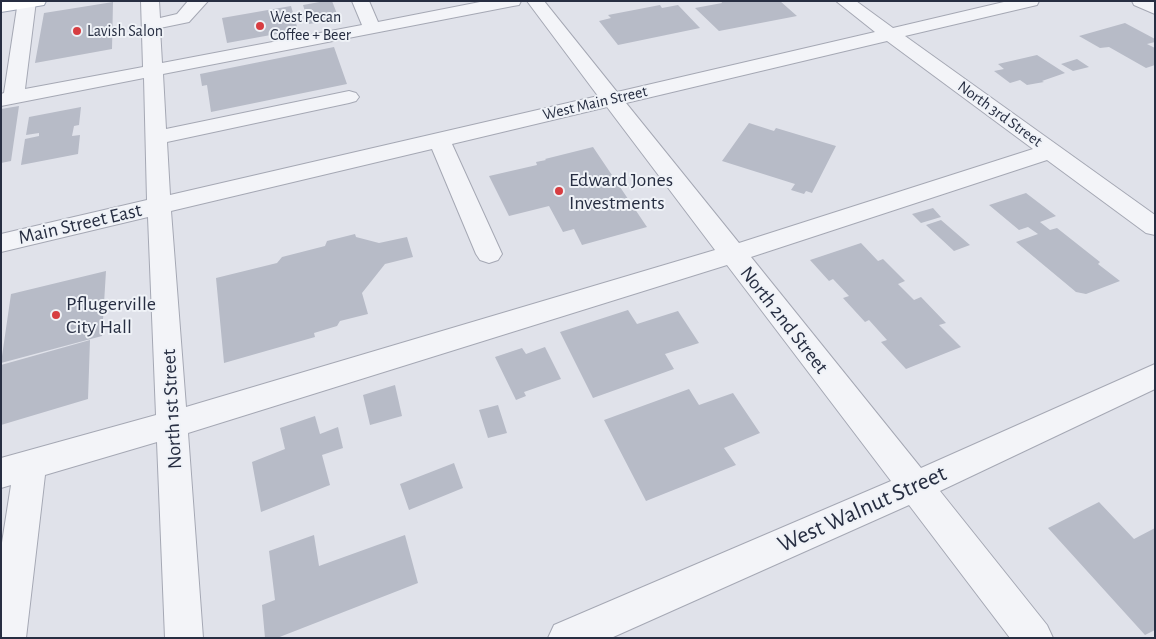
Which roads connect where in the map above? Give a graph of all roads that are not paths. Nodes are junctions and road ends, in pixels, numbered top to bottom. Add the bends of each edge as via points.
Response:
1 (200, 1) edge
2 (360, 1) edge
3 (513, 1) edge
4 (535, 1) edge
5 (844, 1) edge
6 (1031, 1) edge
7 (1140, 1) edge
8 (31, 2) edge
9 (1, 7) edge
10 (1155, 9) edge
11 (151, 13) edge
12 (372, 28) junction
13 (890, 35) junction
14 (153, 71) junction
15 (350, 97) dead end
16 (7, 99) edge
17 (611, 100) junction
18 (156, 138) junction
19 (439, 140) junction
20 (1051, 151) junction
21 (159, 206) junction
22 (1155, 227) edge
23 (1, 243) edge
24 (490, 254) dead end
25 (732, 254) junction
26 (1155, 376) edge
27 (173, 424) junction
28 (16, 469) edge
29 (916, 486) junction
30 (8, 638) edge
31 (184, 638) edge
32 (567, 638) edge
33 (1034, 638) edge

1 - 11 street via 183,18
2 - 12 street
3 - 12 street
4 - 17 street, North 2nd Street
5 - 13 street, North 3rd Street
6 - 13 street, West Main Street
7 - 10 street
8 - 9 main road
8 - 16 street
11 - 14 street, North 1st Street
12 - 14 street
13 - 17 street, West Main Street
13 - 20 street, North 3rd Street
14 - 16 street
14 - 18 street, North 1st Street
15 - 18 street
17 - 19 street, West Main Street
17 - 25 street, North 2nd Street
18 - 21 street, North 1st Street
19 - 21 street, West Main Street
19 - 24 street
20 - 22 street, North 3rd Street
20 - 25 street
21 - 23 street, Main Street East
21 - 27 street, North 1st Street
25 - 27 street
25 - 29 street, North 2nd Street
26 - 29 street, West Walnut Street
27 - 28 street
27 - 31 street, North 1st Street
28 - 30 street
29 - 32 street, West Walnut Street
29 - 33 street, North 2nd Street

